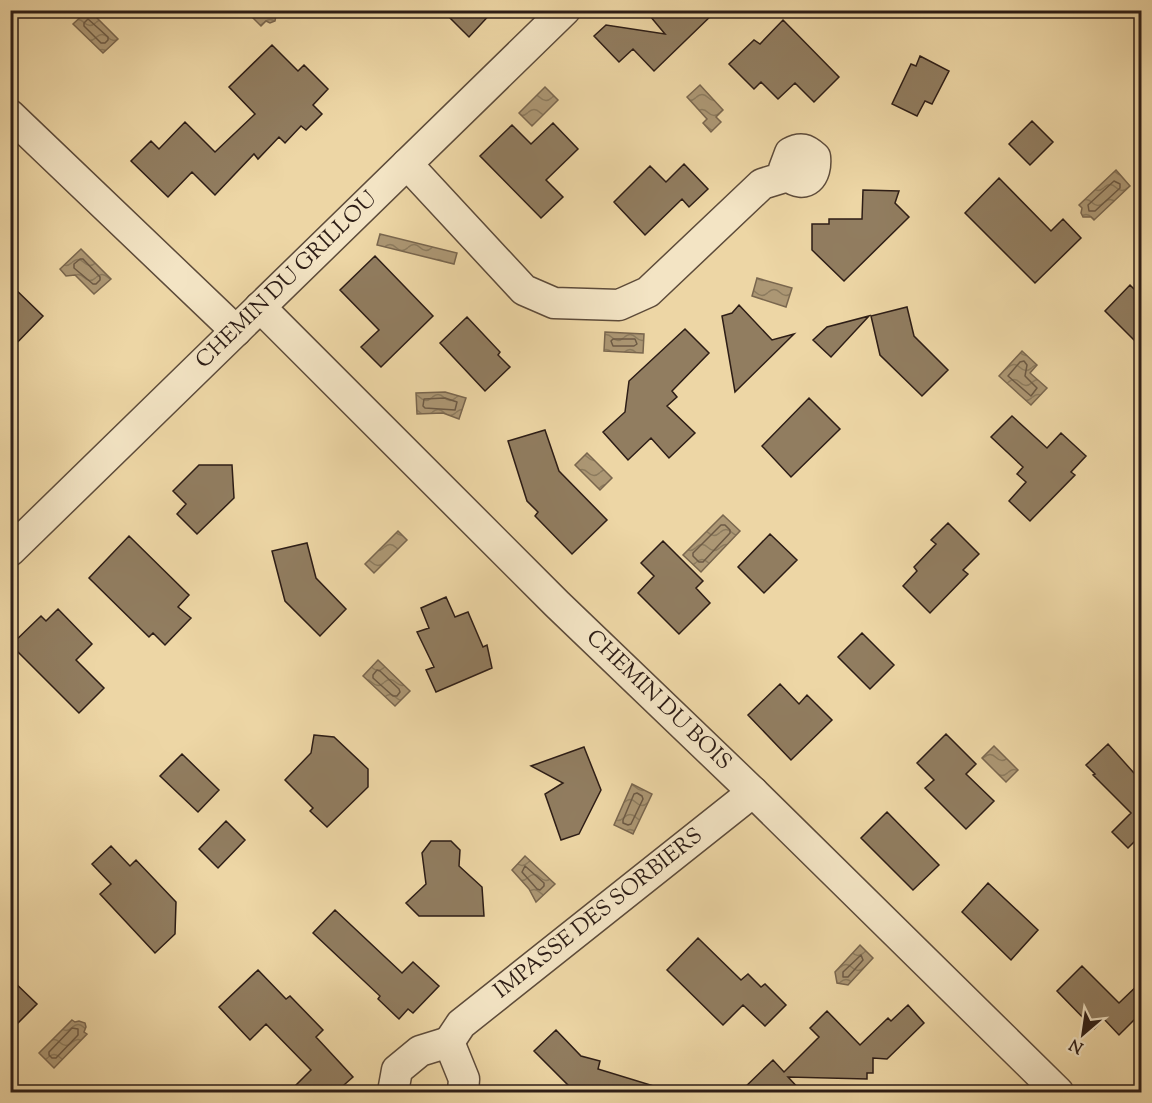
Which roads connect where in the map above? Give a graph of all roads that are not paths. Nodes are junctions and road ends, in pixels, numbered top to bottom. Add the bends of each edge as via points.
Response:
1 (565, 10) edge
2 (10, 115) edge
3 (407, 164) junction
4 (788, 176) dead end
5 (260, 307) junction
6 (236, 331) junction
7 (10, 551) edge
8 (753, 792) junction
9 (449, 1042) junction
10 (393, 1092) edge
11 (463, 1092) edge
12 (1058, 1092) edge

1 - 3 street, CHEMIN DU GRILLOU
2 - 6 street
3 - 4 street via 524,290 554,303 608,305 619,305 648,292 762,184
3 - 5 street, CHEMIN DU GRILLOU
5 - 6 street, CHEMIN DU GRILLOU
5 - 8 street, CHEMIN DU BOIS via 557,604
6 - 7 street, CHEMIN DU GRILLOU
8 - 9 street, IMPASSE DES SORBIERS via 461,1023
8 - 12 street, CHEMIN DU BOIS
9 - 10 street via 420,1051 397,1070
9 - 11 street via 464,1079

